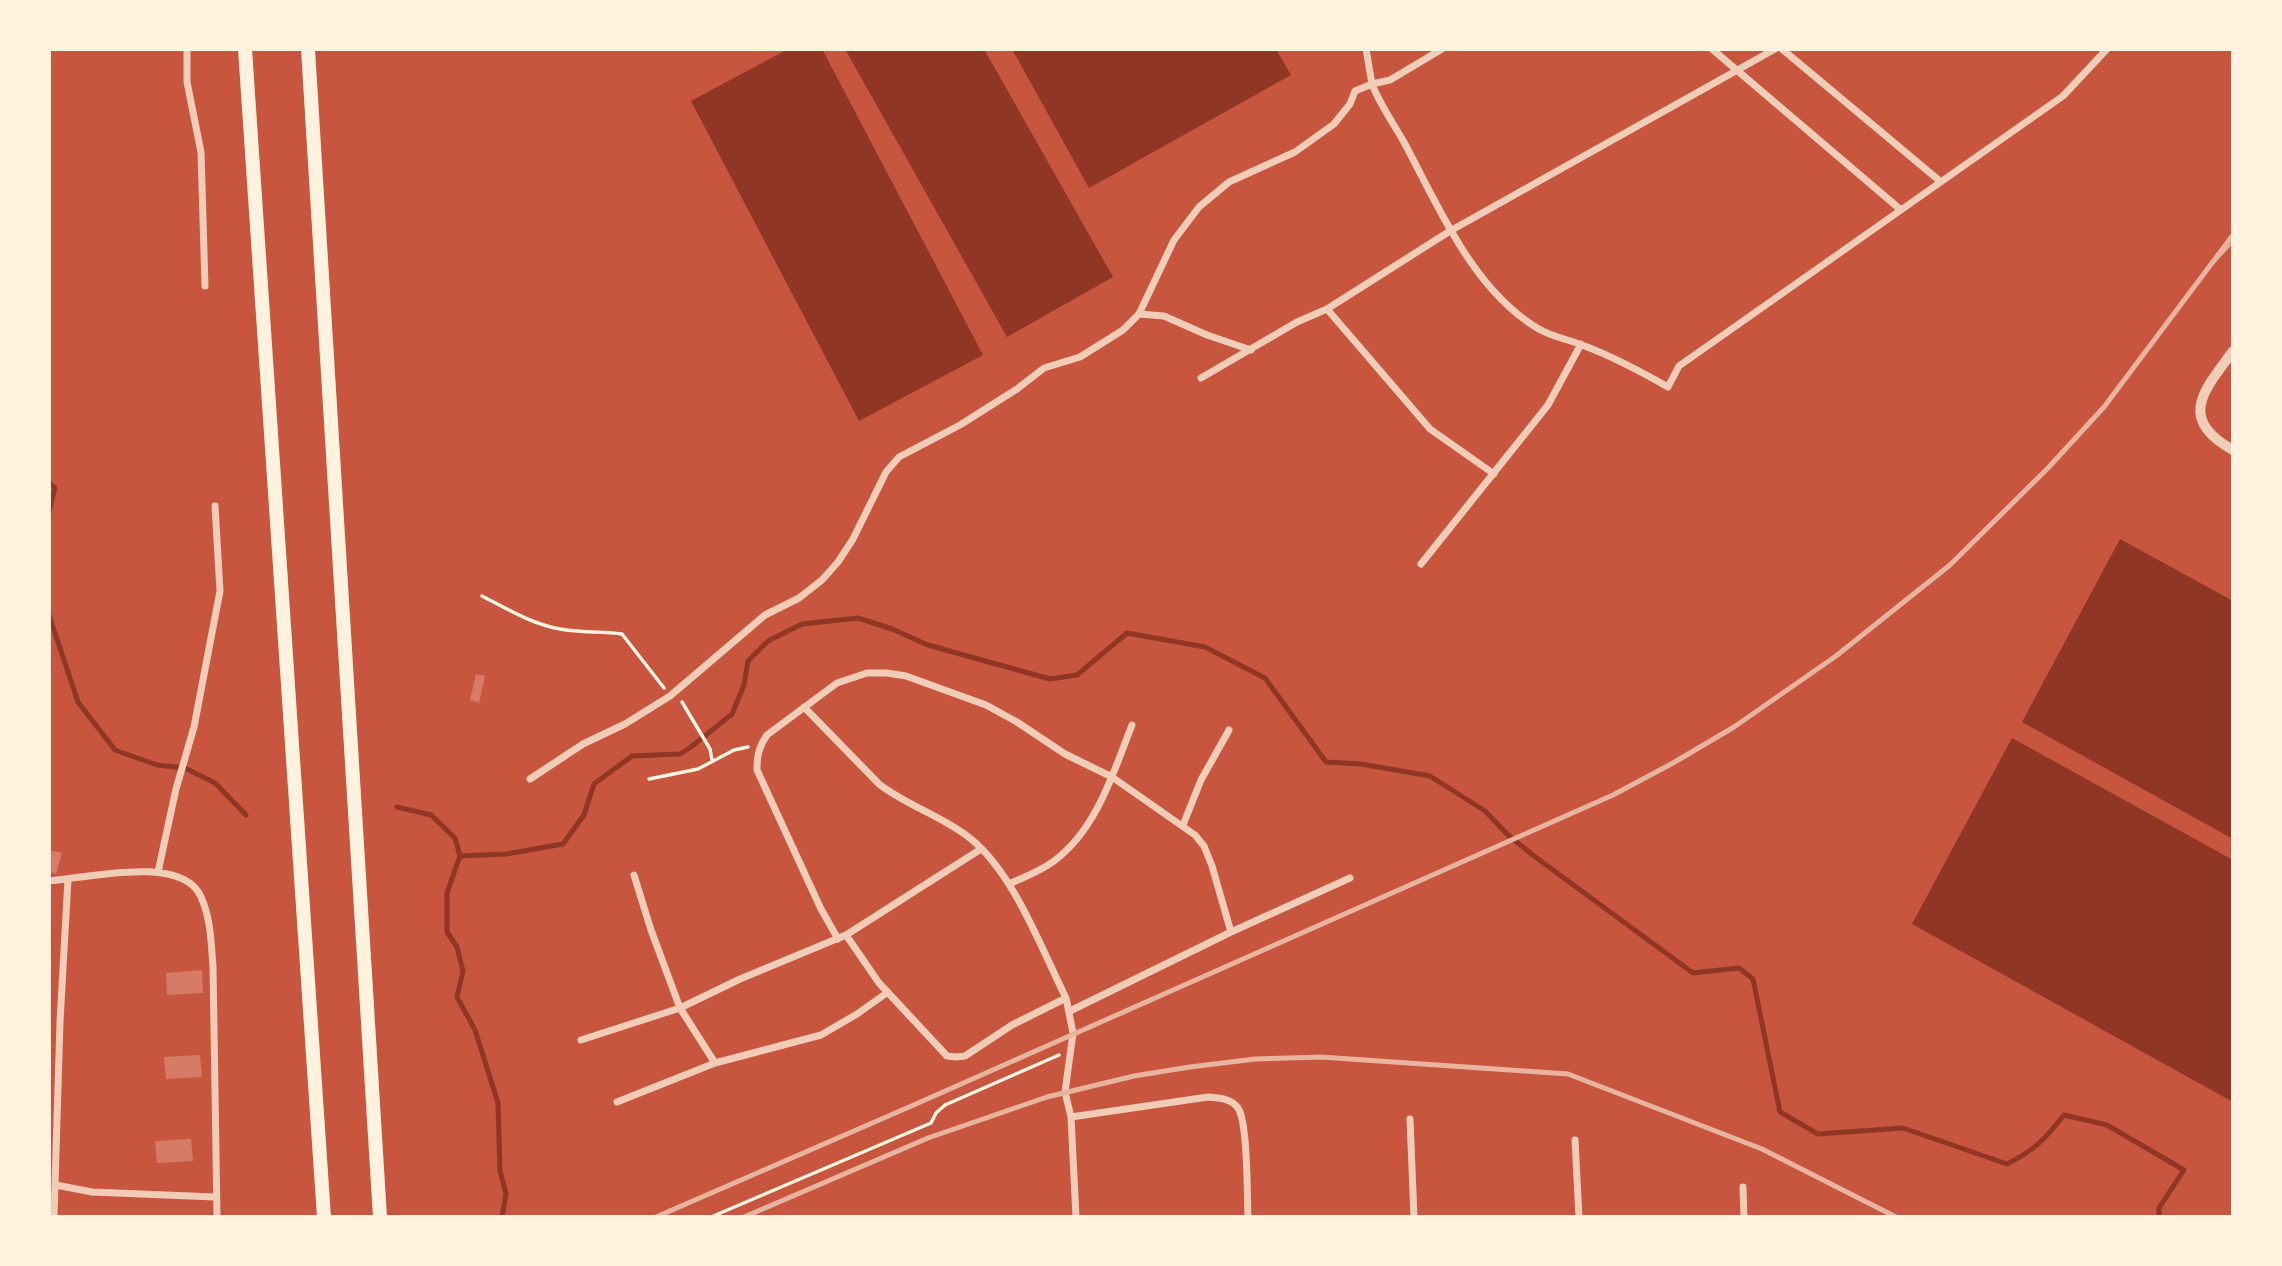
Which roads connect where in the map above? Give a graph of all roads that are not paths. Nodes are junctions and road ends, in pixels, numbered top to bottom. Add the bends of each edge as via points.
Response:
1 (187, 49) edge
2 (245, 49) edge
3 (308, 49) edge
4 (1366, 49) edge
5 (1442, 49) edge
6 (1712, 49) edge
7 (1775, 49) edge
8 (1782, 49) edge
9 (2108, 49) edge
10 (1737, 71) junction
11 (1372, 84) junction
12 (1941, 182) junction
13 (1901, 210) junction
14 (1450, 231) junction
15 (205, 286) dead end
16 (1327, 309) junction
17 (1139, 314) junction
18 (1581, 344) junction
19 (1251, 350) junction
20 (2233, 351) edge
21 (1201, 378) dead end
22 (2233, 450) edge
23 (1494, 474) junction
24 (215, 506) dead end
25 (1421, 564) dead end
26 (804, 706) junction
27 (1132, 724) dead end
28 (1229, 730) dead end
29 (1112, 778) junction
30 (530, 779) dead end
31 (1183, 825) junction
32 (981, 849) junction
33 (158, 872) junction
34 (634, 875) dead end
35 (1350, 878) dead end
36 (68, 879) junction
37 (49, 881) edge
38 (1010, 884) junction
39 (1231, 932) junction
40 (842, 937) junction
41 (888, 992) junction
42 (1066, 998) junction
43 (680, 1009) junction
44 (1070, 1011) junction
45 (581, 1040) dead end
46 (715, 1063) junction
47 (617, 1102) dead end
48 (1071, 1117) junction
49 (1410, 1119) dead end
50 (1575, 1140) dead end
51 (56, 1185) junction
52 (1743, 1187) dead end
53 (215, 1197) junction
54 (54, 1217) edge
55 (216, 1217) edge
56 (324, 1217) edge
57 (380, 1217) edge
58 (1076, 1217) edge
59 (1248, 1217) edge
60 (1414, 1217) edge
61 (1579, 1217) edge
62 (1744, 1217) edge

1 - 15 street via 187,82 201,152
2 - 56 highway
3 - 57 highway
4 - 11 street
5 - 11 street via 1390,80
6 - 10 street
7 - 10 street
8 - 12 street
9 - 12 street via 2063,96
10 - 13 street
10 - 14 street
11 - 14 street
11 - 17 street via 1355,91 1334,124 1296,152 1229,182 1199,207 1174,240
12 - 13 street
13 - 18 street via 1679,366 1668,387
14 - 16 street
14 - 18 street via 1514,312 1556,338
16 - 19 street via 1297,321
16 - 23 street via 1430,429
17 - 19 street via 1164,316
17 - 30 street via 1123,330 1080,357 1044,368 960,425 899,457 886,472 853,539 822,580 765,615 670,696
18 - 23 street via 1548,405
19 - 21 street
20 - 22 street via 2209,383 2199,406 2203,424 2218,442
23 - 25 street
24 - 33 street via 220,591 199,704
26 - 29 street via 837,683 867,673 906,676 986,705
26 - 32 street via 892,795 955,828
26 - 40 street via 767,734 757,770 821,909
27 - 29 street
28 - 31 street
29 - 31 street
29 - 38 street via 1075,842 1053,862
31 - 39 street via 1204,846
32 - 38 street
32 - 40 street
33 - 36 street
33 - 53 street via 194,887 201,895 210,930
34 - 43 street
35 - 39 street
36 - 37 street
36 - 51 street
38 - 42 street
39 - 44 street
40 - 41 street
40 - 43 street
41 - 42 street via 939,1049 956,1058
41 - 46 street via 821,1035
42 - 44 street
43 - 45 street
43 - 46 street
44 - 48 street via 1073,1033 1065,1092
46 - 47 street
48 - 58 street
48 - 59 street via 1208,1097 1225,1099 1239,1109 1243,1126
49 - 60 street
50 - 61 street
51 - 53 street via 92,1192
51 - 54 street
52 - 62 street
53 - 55 street

